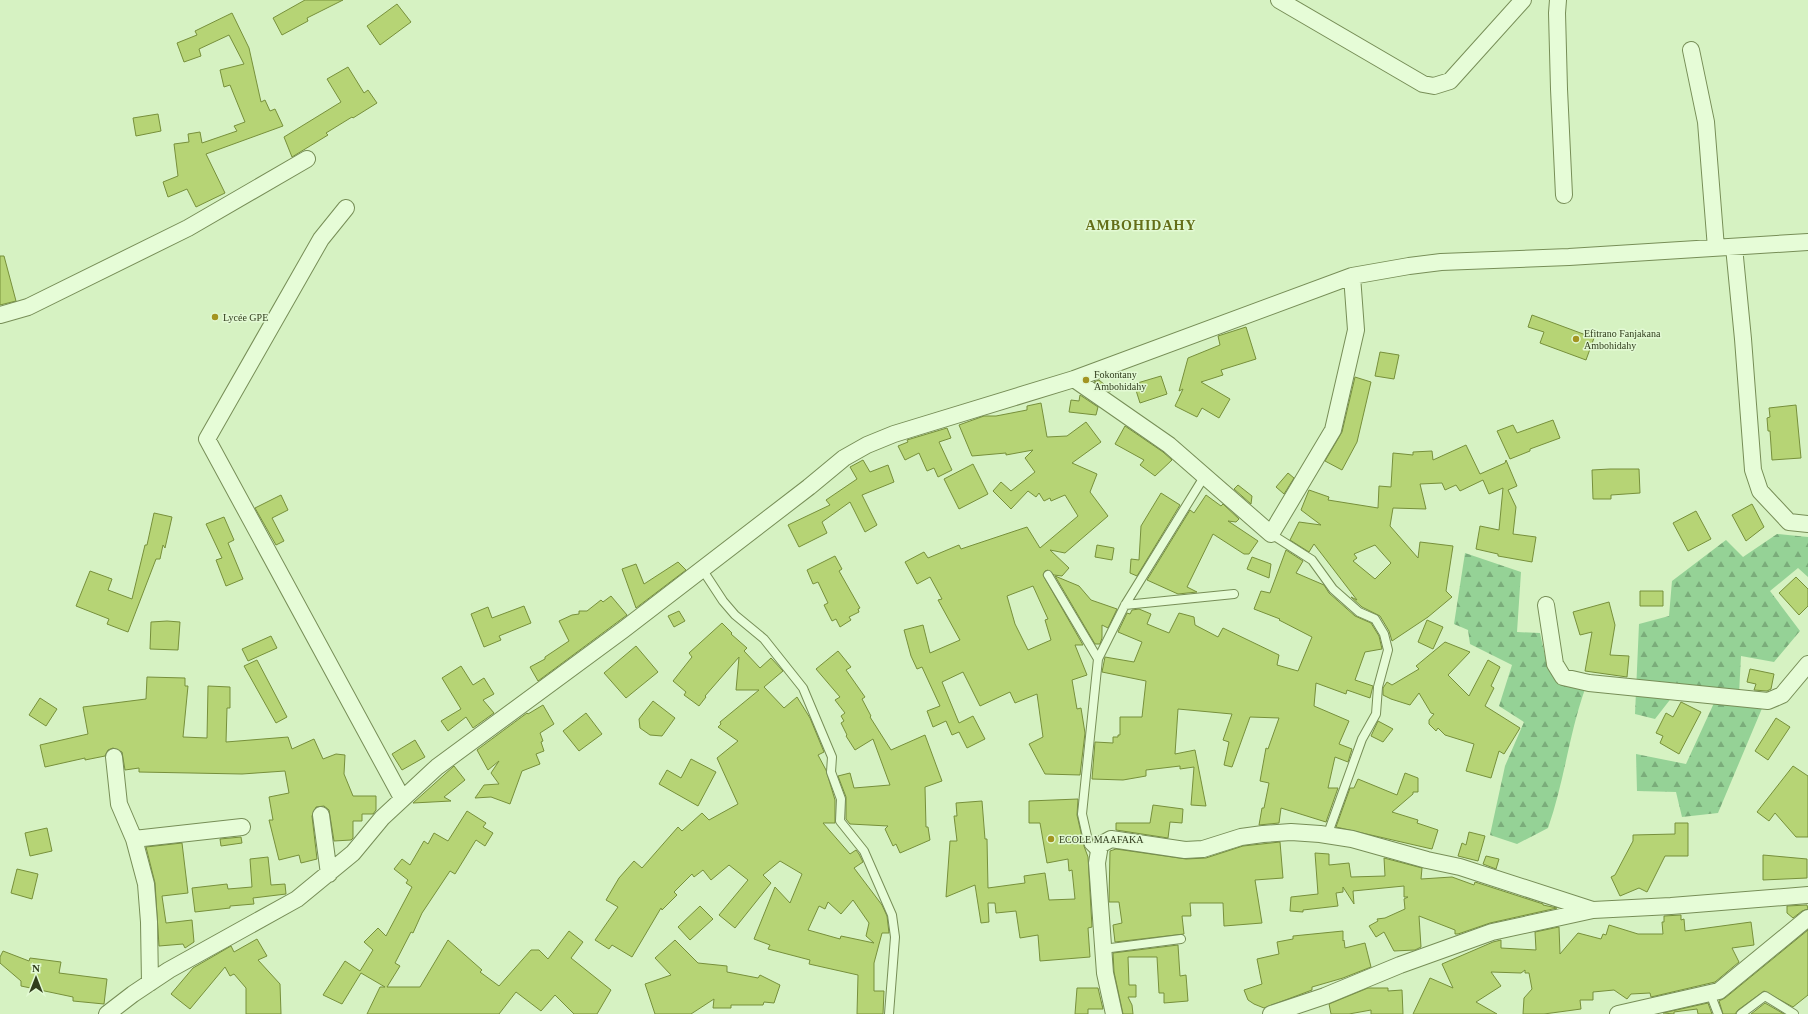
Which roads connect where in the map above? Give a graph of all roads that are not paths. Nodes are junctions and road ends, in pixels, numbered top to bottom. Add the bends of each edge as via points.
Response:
1 (1279, 0) edge
2 (1522, 0) edge
3 (1558, 0) edge
4 (1691, 50) dead end
5 (307, 159) dead end
6 (1564, 195) dead end
7 (346, 208) dead end
8 (1808, 242) edge
9 (1734, 247) junction
10 (1716, 248) junction
11 (1352, 276) junction
12 (0, 315) edge
13 (1074, 379) junction
14 (1204, 477) junction
15 (1808, 524) edge
16 (1271, 534) junction
17 (702, 569) junction
18 (1048, 575) dead end
19 (1234, 594) dead end
20 (1126, 605) junction
21 (1546, 605) dead end
22 (1098, 658) junction
23 (1808, 664) edge
24 (114, 758) dead end
25 (402, 798) junction
26 (321, 815) dead end
27 (242, 827) dead end
28 (1327, 836) junction
29 (134, 839) junction
30 (1097, 853) junction
31 (329, 874) junction
32 (1808, 895) edge
33 (1593, 910) junction
34 (1808, 918) edge
35 (1181, 939) dead end
36 (1103, 948) junction
37 (150, 983) junction
38 (1710, 993) junction
39 (1112, 1011) edge
40 (108, 1014) edge
41 (889, 1014) edge
42 (1271, 1014) edge
43 (1618, 1014) edge
44 (1718, 1014) edge
45 (1741, 1014) edge
46 (1794, 1014) edge

1 - 2 street via 1422,84 1434,86 1450,81
3 - 6 street
4 - 10 street via 1706,122
5 - 12 street via 188,228 28,307
7 - 25 street via 321,239 207,439
8 - 9 street
9 - 10 street
9 - 15 street via 1753,470 1760,491 1789,522
10 - 11 street via 1441,262
11 - 13 street
11 - 16 street via 1356,330 1333,430
13 - 14 street via 1169,445
13 - 17 street via 894,434 867,445 844,458
14 - 16 street
14 - 20 lane
16 - 28 lane via 1312,560 1333,589 1359,612 1375,619 1384,634 1388,650 1378,687 1376,714 1362,739
17 - 25 street via 437,767
17 - 41 lane via 723,601 764,639 806,695 832,757 831,772 841,799 840,821 864,851 892,915 895,937
18 - 22 lane
19 - 20 lane
20 - 22 lane
21 - 23 street via 1555,664 1563,677 1589,683 1768,701 1782,695
22 - 30 lane via 1082,814 1089,845
24 - 29 street via 119,804
25 - 31 street via 353,853
26 - 31 street
27 - 29 street
28 - 30 street via 1291,832 1263,834 1241,837 1203,849 1186,850 1111,839 1100,845
28 - 33 street via 1352,839 1460,867
29 - 37 street via 146,884
30 - 36 street
31 - 37 street via 297,899 207,948
32 - 33 street
33 - 42 street via 1492,932
34 - 38 street via 1719,991
35 - 36 lane
36 - 39 street
37 - 40 street
38 - 43 street
38 - 44 lane
45 - 46 lane via 1765,996

